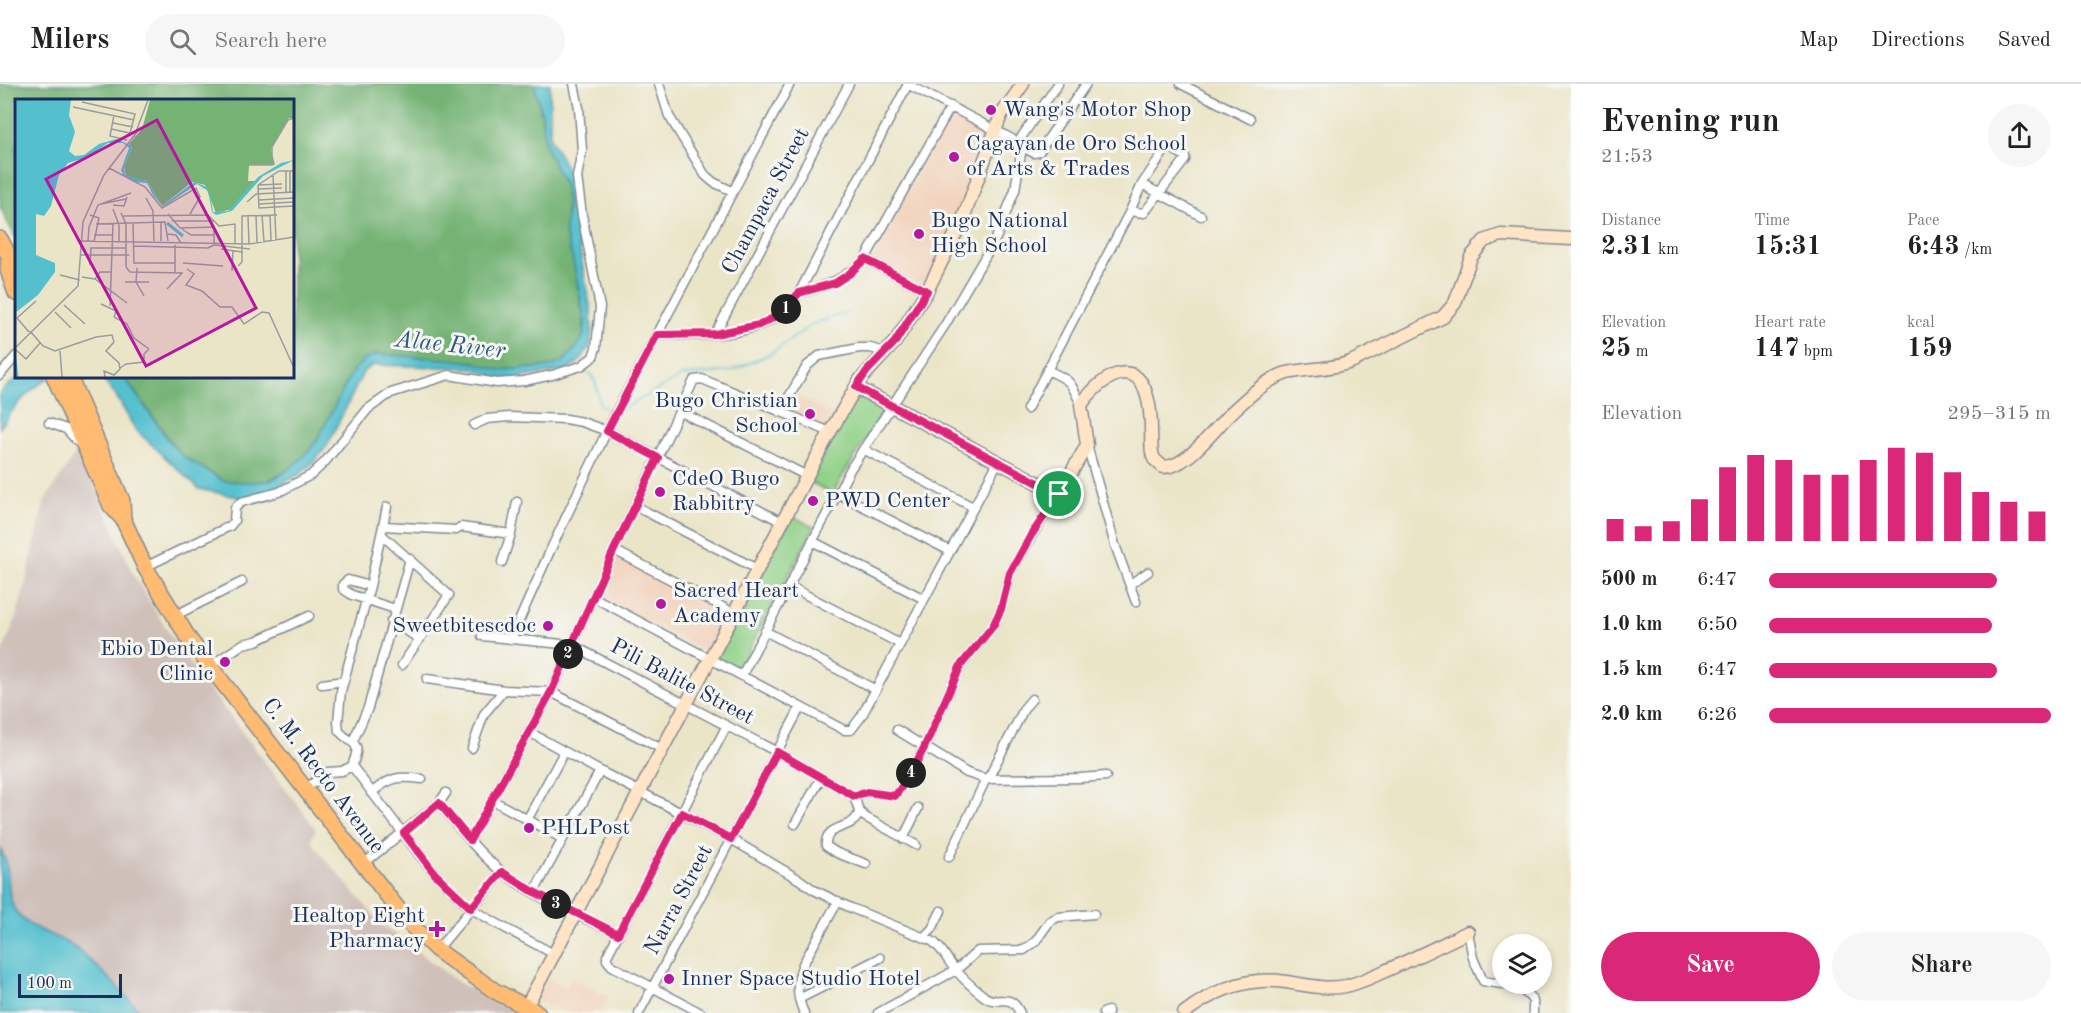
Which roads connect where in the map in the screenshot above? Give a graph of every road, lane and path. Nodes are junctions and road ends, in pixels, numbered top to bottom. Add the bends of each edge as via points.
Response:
1 (574, 84) edge
2 (659, 84) edge
3 (790, 84) edge
4 (849, 84) edge
5 (1022, 84) edge
6 (1058, 84) edge
7 (1086, 84) edge
8 (1182, 84) edge
9 (908, 85) edge
10 (1199, 88) edge
11 (951, 106) junction
12 (1250, 119) dead end
13 (995, 130) junction
14 (1020, 145) junction
15 (1142, 184) junction
16 (732, 191) junction
17 (1158, 195) junction
18 (1130, 211) junction
19 (1201, 216) dead end
20 (1571, 239) edge
21 (0, 240) edge
22 (13, 259) edge
23 (865, 259) junction
24 (15, 290) edge
25 (927, 291) junction
26 (799, 293) junction
27 (715, 334) junction
28 (657, 335) junction
29 (886, 352) junction
30 (15, 358) edge
31 (1047, 370) junction
32 (0, 375) edge
33 (55, 378) edge
34 (70, 378) edge
35 (856, 387) junction
36 (1081, 405) junction
37 (891, 406) junction
38 (1027, 409) dead end
39 (679, 411) junction
40 (780, 412) junction
41 (81, 421) junction
42 (49, 423) dead end
43 (474, 424) dead end
44 (607, 431) junction
45 (830, 432) junction
46 (1087, 445) junction
47 (85, 449) junction
48 (863, 449) junction
49 (658, 458) junction
50 (998, 462) junction
51 (807, 476) junction
52 (837, 493) junction
53 (1059, 494) junction
54 (517, 502) dead end
55 (635, 506) junction
56 (387, 507) dead end
57 (973, 507) junction
58 (123, 519) junction
59 (782, 522) junction
60 (383, 530) junction
61 (511, 534) junction
62 (812, 541) junction
63 (614, 550) junction
64 (950, 551) junction
65 (410, 559) junction
66 (502, 562) dead end
67 (145, 567) junction
68 (757, 569) junction
69 (1148, 572) dead end
70 (242, 582) dead end
71 (1130, 584) junction
72 (370, 586) junction
73 (789, 586) junction
74 (593, 597) junction
75 (924, 599) junction
76 (367, 600) junction
77 (1136, 602) dead end
78 (395, 609) junction
79 (734, 613) junction
80 (174, 616) junction
81 (309, 616) dead end
82 (391, 621) junction
83 (765, 631) junction
84 (482, 636) dead end
85 (420, 639) junction
86 (511, 639) junction
87 (900, 644) junction
88 (572, 645) junction
89 (710, 658) junction
90 (402, 665) dead end
91 (210, 666) junction
92 (742, 675) junction
93 (427, 679) dead end
94 (344, 681) junction
95 (322, 684) dead end
96 (504, 690) junction
97 (876, 690) junction
98 (551, 692) junction
99 (1032, 699) dead end
100 (686, 705) junction
101 (800, 708) junction
102 (726, 727) junction
103 (897, 730) dead end
104 (529, 732) junction
105 (353, 741) junction
106 (472, 748) dead end
107 (924, 748) junction
108 (662, 749) junction
109 (564, 752) junction
110 (777, 752) junction
111 (352, 766) junction
112 (600, 771) junction
113 (1106, 776) dead end
114 (821, 778) junction
115 (422, 779) dead end
116 (986, 779) junction
117 (304, 790) junction
118 (640, 792) junction
119 (371, 793) junction
120 (446, 793) dead end
121 (854, 796) junction
122 (492, 800) junction
123 (439, 803) junction
124 (918, 808) dead end
125 (859, 811) junction
126 (682, 813) junction
127 (527, 820) junction
128 (795, 824) dead end
129 (404, 833) junction
130 (563, 839) junction
131 (731, 839) junction
132 (903, 839) junction
133 (470, 840) junction
134 (916, 845) dead end
135 (949, 857) dead end
136 (866, 864) dead end
137 (362, 865) junction
138 (502, 872) junction
139 (534, 892) junction
140 (838, 901) junction
141 (471, 908) junction
142 (940, 911) dead end
143 (575, 913) junction
144 (1094, 914) dead end
145 (1468, 932) joint
146 (618, 934) junction
147 (924, 937) junction
148 (437, 950) junction
149 (554, 954) junction
150 (880, 957) dead end
151 (956, 970) junction
152 (652, 988) junction
153 (799, 999) junction
154 (532, 1010) edge
155 (639, 1013) edge
156 (701, 1013) edge
157 (804, 1013) edge
158 (878, 1013) edge
159 (1020, 1013) edge
160 (1103, 1013) edge
161 (1108, 1013) edge
162 (1184, 1013) edge
163 (1533, 1013) edge

1 - 67 street via 582,150 577,177 600,307 592,357 581,366 524,381 497,383 449,375 391,393 368,410 324,464 310,475 279,492 241,502 230,526
2 - 16 street via 669,116 705,175
3 - 16 street
4 - 27 street, Champaca Street
5 - 13 street
6 - 14 street
7 - 14 street via 1039,152
8 - 10 street
9 - 11 street
9 - 26 street
10 - 12 street
11 - 13 street
11 - 23 street
13 - 14 street
13 - 25 street via 963,219
14 - 37 street via 1015,190 996,238
15 - 17 street
15 - 17 street via 1166,147 1171,146 1186,158
15 - 18 street
16 - 28 street
17 - 18 street via 1144,213
17 - 19 street
18 - 31 street
20 - 36 street via 1501,236 1484,241 1471,257 1455,303 1443,317 1351,363 1275,378 1176,465 1163,467 1154,459 1150,406 1137,378 1114,375 1090,391
21 - 22 highway
22 - 24 highway via 8,270
23 - 25 street
23 - 26 street via 835,283
25 - 29 street
26 - 27 street via 767,322
27 - 28 street
28 - 44 street
29 - 35 street
29 - 40 street via 859,348 819,356 801,374
30 - 32 street
31 - 36 street via 1073,386
31 - 38 street
33 - 41 highway, C. M. Recto Avenue
34 - 41 highway, C. M. Recto Avenue
35 - 37 street
35 - 45 street
36 - 46 street
37 - 48 street
37 - 50 street
39 - 40 street via 691,383 698,378
39 - 49 street
39 - 51 street
40 - 45 street
41 - 47 highway, C. M. Recto Avenue
41 - 58 highway, C. M. Recto Avenue via 122,501
42 - 47 street via 66,429
43 - 44 street via 509,417 566,419
44 - 49 street
44 - 86 street
45 - 51 street
46 - 53 street
46 - 71 street
47 - 58 highway, C. M. Recto Avenue via 111,506
48 - 52 street
48 - 57 street
49 - 55 street
49 - 59 street
50 - 53 street
50 - 57 street
51 - 59 street
52 - 62 street
52 - 64 street
53 - 107 street via 1010,573 993,626 961,665
54 - 61 street
55 - 63 street
55 - 68 street
56 - 60 street
57 - 64 street
58 - 67 highway, C. M. Recto Avenue
59 - 68 street
60 - 61 street via 461,527
60 - 65 street
60 - 72 street
61 - 66 street
62 - 73 street
62 - 75 street
63 - 74 street
63 - 79 street
64 - 75 street
65 - 78 street
65 - 85 street via 450,597
67 - 80 highway, C. M. Recto Avenue
68 - 79 street
69 - 71 street
70 - 80 street
71 - 77 street
72 - 76 street
72 - 76 street via 352,580 343,584 344,591
73 - 83 street
73 - 87 street
74 - 88 street
74 - 89 street
75 - 87 street
76 - 78 street
76 - 94 street
78 - 82 street
79 - 89 street
80 - 91 highway, C. M. Recto Avenue
81 - 91 street via 243,644
82 - 85 street
82 - 105 street via 368,708
83 - 92 street
83 - 97 street
84 - 86 street, Pili Balite Street
85 - 90 street
86 - 88 street, Pili Balite Street
87 - 97 street
88 - 98 street
88 - 100 street, Pili Balite Street
89 - 92 street
89 - 100 street
91 - 117 highway, C. M. Recto Avenue
92 - 101 street
93 - 96 street
94 - 95 street
94 - 105 street via 339,699 339,731
96 - 98 street
96 - 106 street via 484,714
97 - 101 street via 858,723 847,731
98 - 104 street
98 - 108 street
99 - 116 street
100 - 102 street, Pili Balite Street
100 - 108 street
101 - 110 street, Narra Street
102 - 110 street, Pili Balite Street
102 - 126 street
103 - 107 street
104 - 109 street
104 - 122 street
105 - 111 street via 357,749
107 - 116 street via 967,773
107 - 121 street via 895,796 867,792
108 - 118 street
109 - 112 street
109 - 127 street
110 - 114 street, Pili Balite Street
110 - 131 street, Narra Street
111 - 117 street via 328,772
111 - 119 street
112 - 118 street
112 - 130 street
113 - 116 street
114 - 121 street, Pili Balite Street
114 - 128 street
115 - 119 street via 398,777
116 - 135 street
117 - 137 highway, C. M. Recto Avenue
118 - 126 street
118 - 143 street
119 - 129 street
120 - 123 street
121 - 125 street
122 - 127 street
122 - 133 street
123 - 129 street
123 - 133 street
124 - 132 street
125 - 132 street
125 - 136 street via 854,822 832,830 826,846
126 - 131 street
126 - 146 street
127 - 130 street
129 - 137 street
129 - 141 street via 435,874
130 - 139 street
131 - 140 street
131 - 152 street, Narra Street
132 - 134 street
133 - 138 street
137 - 148 highway, C. M. Recto Avenue via 408,922
138 - 139 street
138 - 141 street
139 - 143 street
140 - 147 street
140 - 153 street via 803,964 797,982
141 - 148 street
141 - 149 street
142 - 147 street
143 - 146 street
143 - 149 street
144 - 151 street via 1058,917 1050,921 1030,947 978,951
145 - 162 street via 1346,986 1246,982 1207,996
145 - 163 street via 1482,981 1523,990 1533,1001
146 - 152 street via 607,956 609,964
147 - 151 street via 937,944
148 - 154 highway, C. M. Recto Avenue via 495,991
149 - 154 street
150 - 153 street
151 - 158 street
151 - 159 street via 983,996 1011,1000
152 - 155 street, Narra Street
152 - 156 street
153 - 157 street
160 - 161 street

